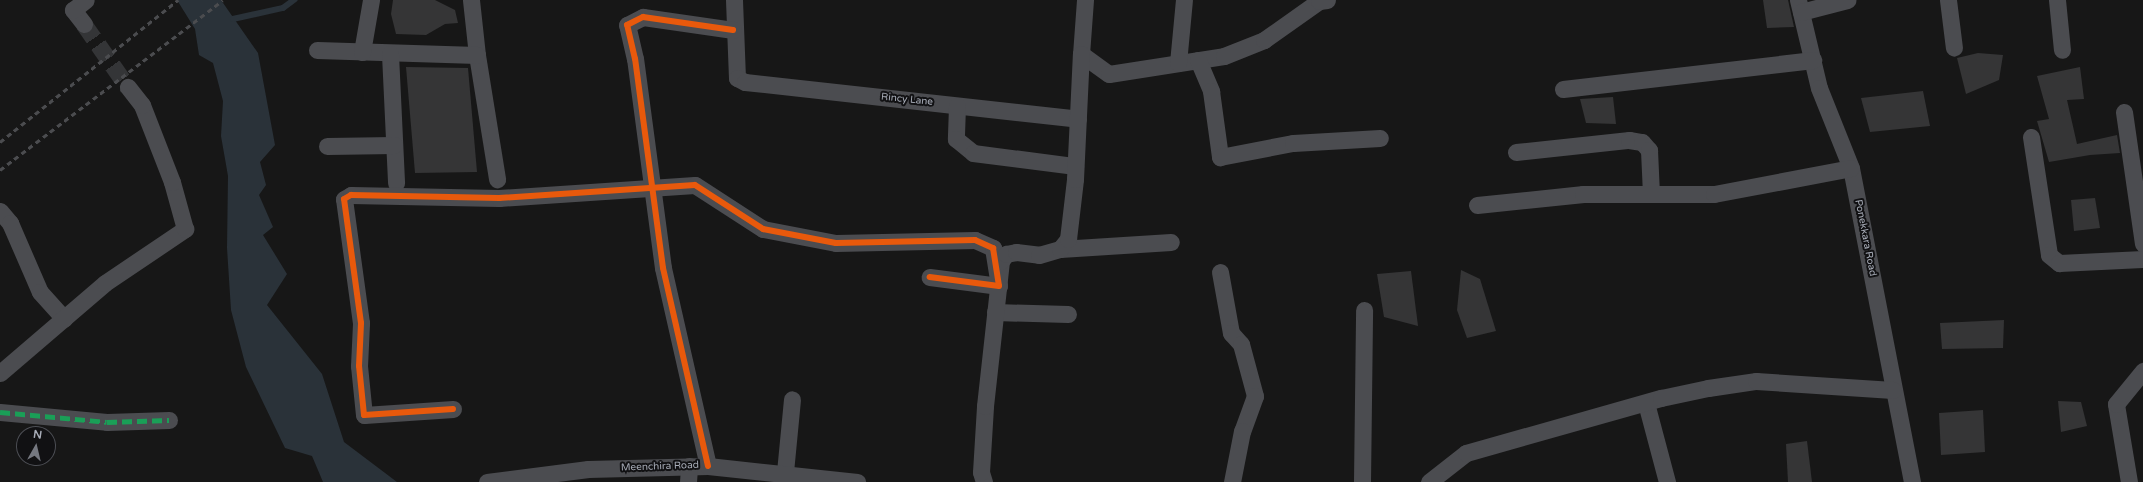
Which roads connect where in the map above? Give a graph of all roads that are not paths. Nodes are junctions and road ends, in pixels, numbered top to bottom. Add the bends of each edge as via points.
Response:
1 (86, 0) edge
2 (371, 0) edge
3 (471, 0) edge
4 (734, 0) edge
5 (1085, 0) edge
6 (1184, 0) edge
7 (1327, 0) edge
8 (1847, 0) edge
9 (1948, 0) edge
10 (2056, 0) edge
11 (1800, 6) edge
12 (84, 24) tunnel mouth
13 (734, 30) junction
14 (1954, 48) dead end
15 (317, 50) dead end
16 (2062, 50) dead end
17 (362, 52) junction
18 (390, 54) junction
19 (1081, 54) junction
20 (477, 55) junction
21 (1198, 60) junction
22 (1813, 60) junction
23 (1178, 63) junction
24 (128, 87) tunnel mouth
25 (1562, 89) dead end
26 (957, 106) junction
27 (2124, 112) dead end
28 (1078, 119) junction
29 (1380, 138) dead end
30 (2032, 138) dead end
31 (394, 145) junction
32 (328, 146) dead end
33 (1516, 152) dead end
34 (1076, 166) junction
35 (1851, 168) junction
36 (497, 179) dead end
37 (396, 183) dead end
38 (654, 188) junction
39 (1651, 194) junction
40 (1477, 205) dead end
41 (0, 211) edge
42 (1171, 242) dead end
43 (2143, 244) edge
44 (1060, 249) junction
45 (2143, 259) edge
46 (1220, 272) dead end
47 (930, 277) dead end
48 (998, 286) junction
49 (1364, 310) dead end
50 (995, 312) junction
51 (1068, 314) dead end
52 (64, 319) junction
53 (2143, 371) edge
54 (0, 372) edge
55 (1893, 390) junction
56 (792, 399) dead end
57 (1646, 403) junction
58 (453, 409) dead end
59 (0, 412) edge
60 (168, 420) dead end
61 (708, 466) junction
62 (785, 472) junction
63 (689, 474) edge
64 (579, 476) edge
65 (487, 482) edge
66 (857, 482) edge
67 (984, 482) edge
68 (1232, 482) edge
69 (1362, 482) edge
70 (1429, 482) edge
71 (1667, 482) edge
72 (1912, 482) edge
73 (2129, 482) edge

1 - 12 street via 73,10
2 - 17 street
3 - 20 street
4 - 13 street
5 - 19 street
6 - 23 street
7 - 21 street via 1319,1 1264,40 1224,56
8 - 11 street
9 - 14 street
10 - 16 street
11 - 22 street, Ponekkara Road
13 - 26 street, Rincy Lane via 736,78 745,82
13 - 38 street via 643,17 626,25 635,59
15 - 17 street
17 - 18 street
18 - 20 street
18 - 31 street
19 - 23 street via 1108,74
19 - 28 street
20 - 36 street
21 - 23 street
21 - 29 street via 1211,91 1220,157 1293,142
22 - 25 street
22 - 35 street, Ponekkara Road via 1819,88
24 - 52 street via 142,105 172,182 185,229 105,283
26 - 28 street, Rincy Lane
26 - 34 street via 956,138 973,153
27 - 43 street
28 - 34 street
30 - 45 street via 2049,255 2059,263
31 - 32 street
31 - 37 street
33 - 39 street via 1629,140 1642,142 1649,150
34 - 44 street via 1068,239
35 - 39 street via 1714,194
35 - 55 street, Ponekkara Road
38 - 48 street via 695,185 763,229 836,242 975,240 993,248
38 - 58 street via 499,198 351,195 344,199 361,323 359,366 364,414
38 - 61 street via 663,268
39 - 40 street via 1583,194
41 - 52 street via 10,223 40,292
42 - 44 street
44 - 48 street via 1039,255 1016,252 1006,254 1001,261
46 - 68 street via 1231,333 1241,344 1255,396 1242,431
47 - 48 street
48 - 50 street
49 - 69 street
50 - 51 street
50 - 67 street via 985,406 981,472
52 - 54 street
53 - 73 street via 2116,404
55 - 57 street via 1756,381 1708,388
55 - 72 street, Ponekkara Road
56 - 62 street
57 - 70 street via 1466,453
57 - 71 street
59 - 60 street via 107,422
61 - 62 street, Meenchira Road
61 - 63 street, Meenchira Road
62 - 66 street, Meenchira Road
63 - 64 street, Meenchira Road
64 - 65 street, Meenchira Road

